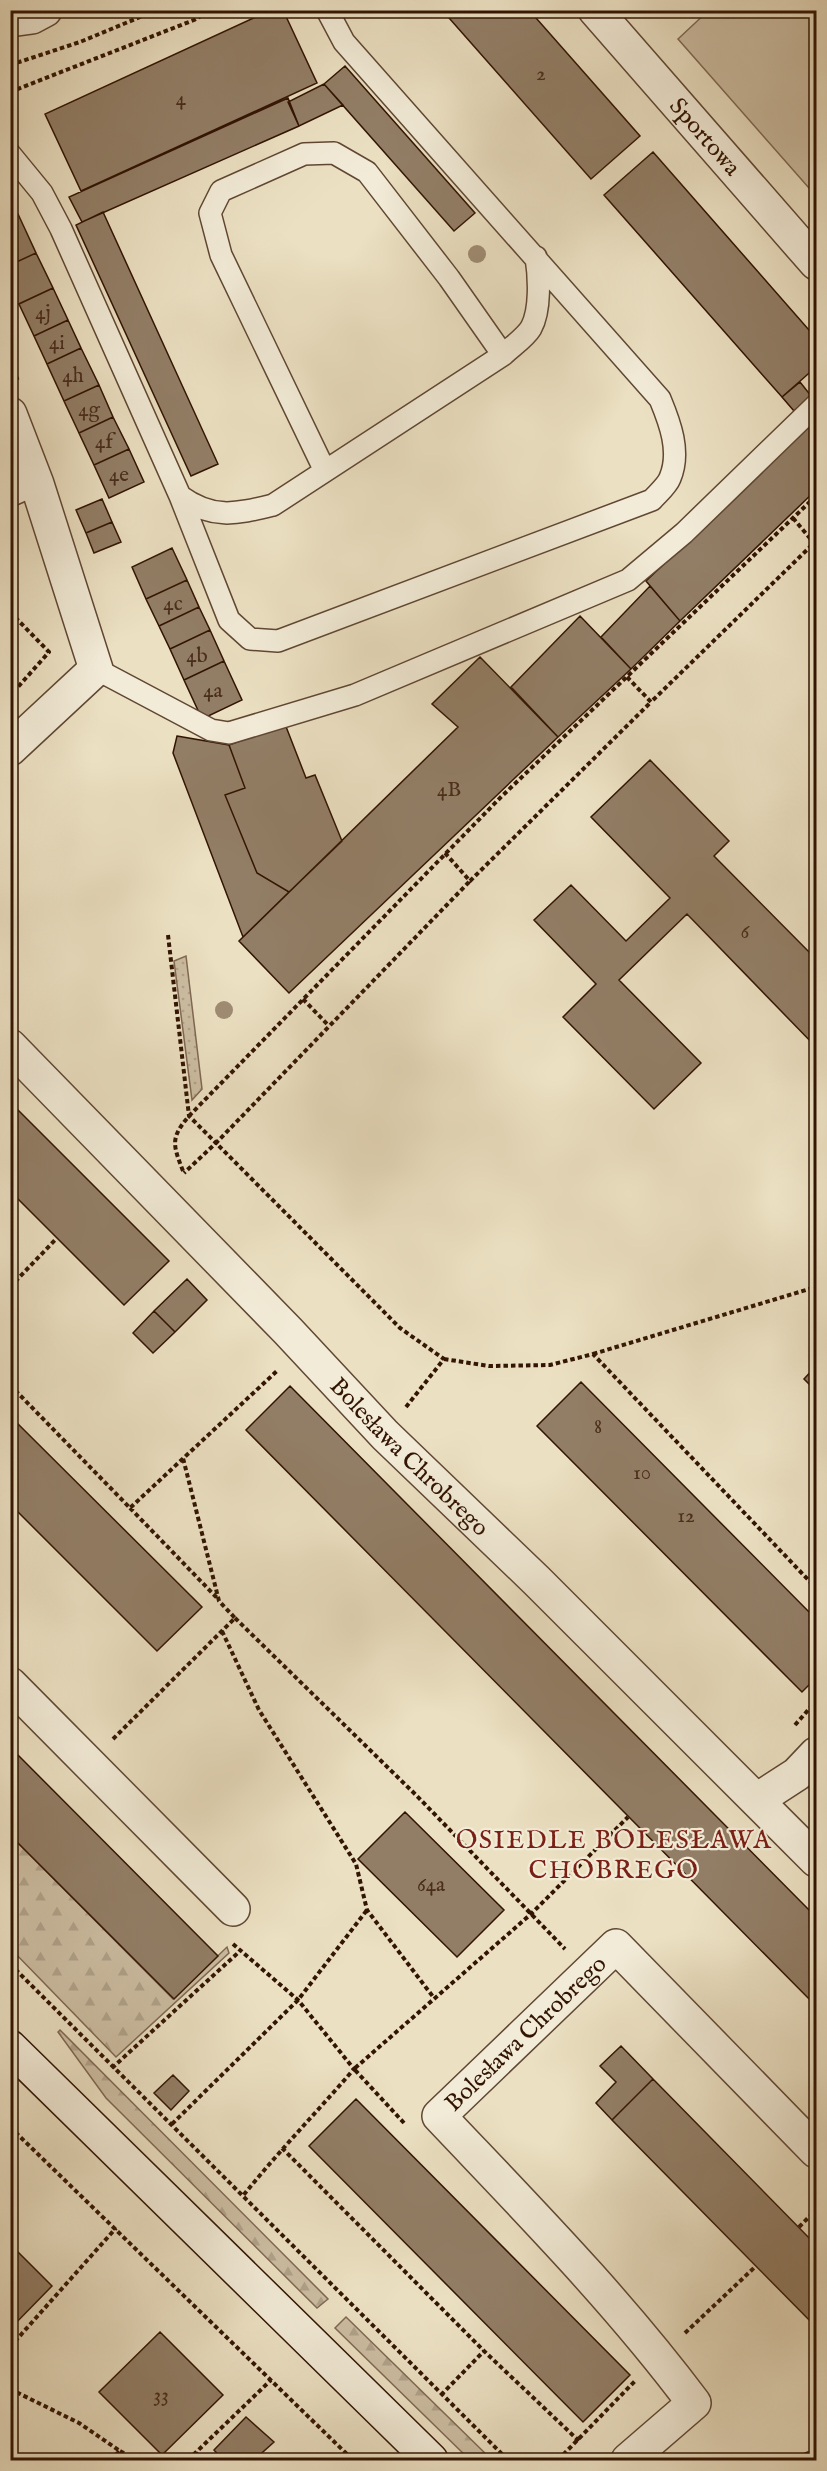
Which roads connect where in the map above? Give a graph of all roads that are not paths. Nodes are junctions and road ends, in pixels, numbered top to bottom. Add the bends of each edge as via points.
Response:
1 (45, 10) edge
2 (327, 10) edge
3 (595, 10) edge
4 (10, 20) edge
5 (10, 154) edge
6 (536, 257) junction
7 (816, 263) edge
8 (503, 355) junction
9 (816, 405) edge
10 (10, 414) edge
11 (325, 471) junction
12 (24, 490) edge
13 (180, 496) junction
14 (96, 669) junction
15 (10, 749) edge
16 (10, 1046) edge
17 (10, 1684) edge
18 (816, 1754) edge
19 (757, 1800) junction
20 (816, 1860) edge
21 (233, 1909) dead end
22 (10, 2047) edge
23 (816, 2151) edge
24 (431, 2460) edge
25 (628, 2460) edge

1 - 4 street
2 - 6 lane via 344,42
3 - 7 street, Sportowa
5 - 13 lane via 42,193 61,229
6 - 8 lane via 539,286 531,327
6 - 13 lane via 660,399 672,426 674,453 670,479 652,500 278,641 250,639 229,620
8 - 11 lane
8 - 11 lane via 367,172 334,153 304,154 221,191 210,213 221,255
9 - 14 lane via 684,533 628,580 355,695 229,733 211,730
10 - 12 street
11 - 13 lane via 273,505 234,514 197,508
12 - 14 street
14 - 15 street
16 - 19 street, Bolesława Chrobrego via 288,1330 385,1435
17 - 21 street
18 - 19 street via 797,1774
19 - 20 street, Bolesława Chrobrego
22 - 24 street
23 - 25 street, Bolesława Chrobrego via 616,1946 439,2116 556,2239 694,2403

